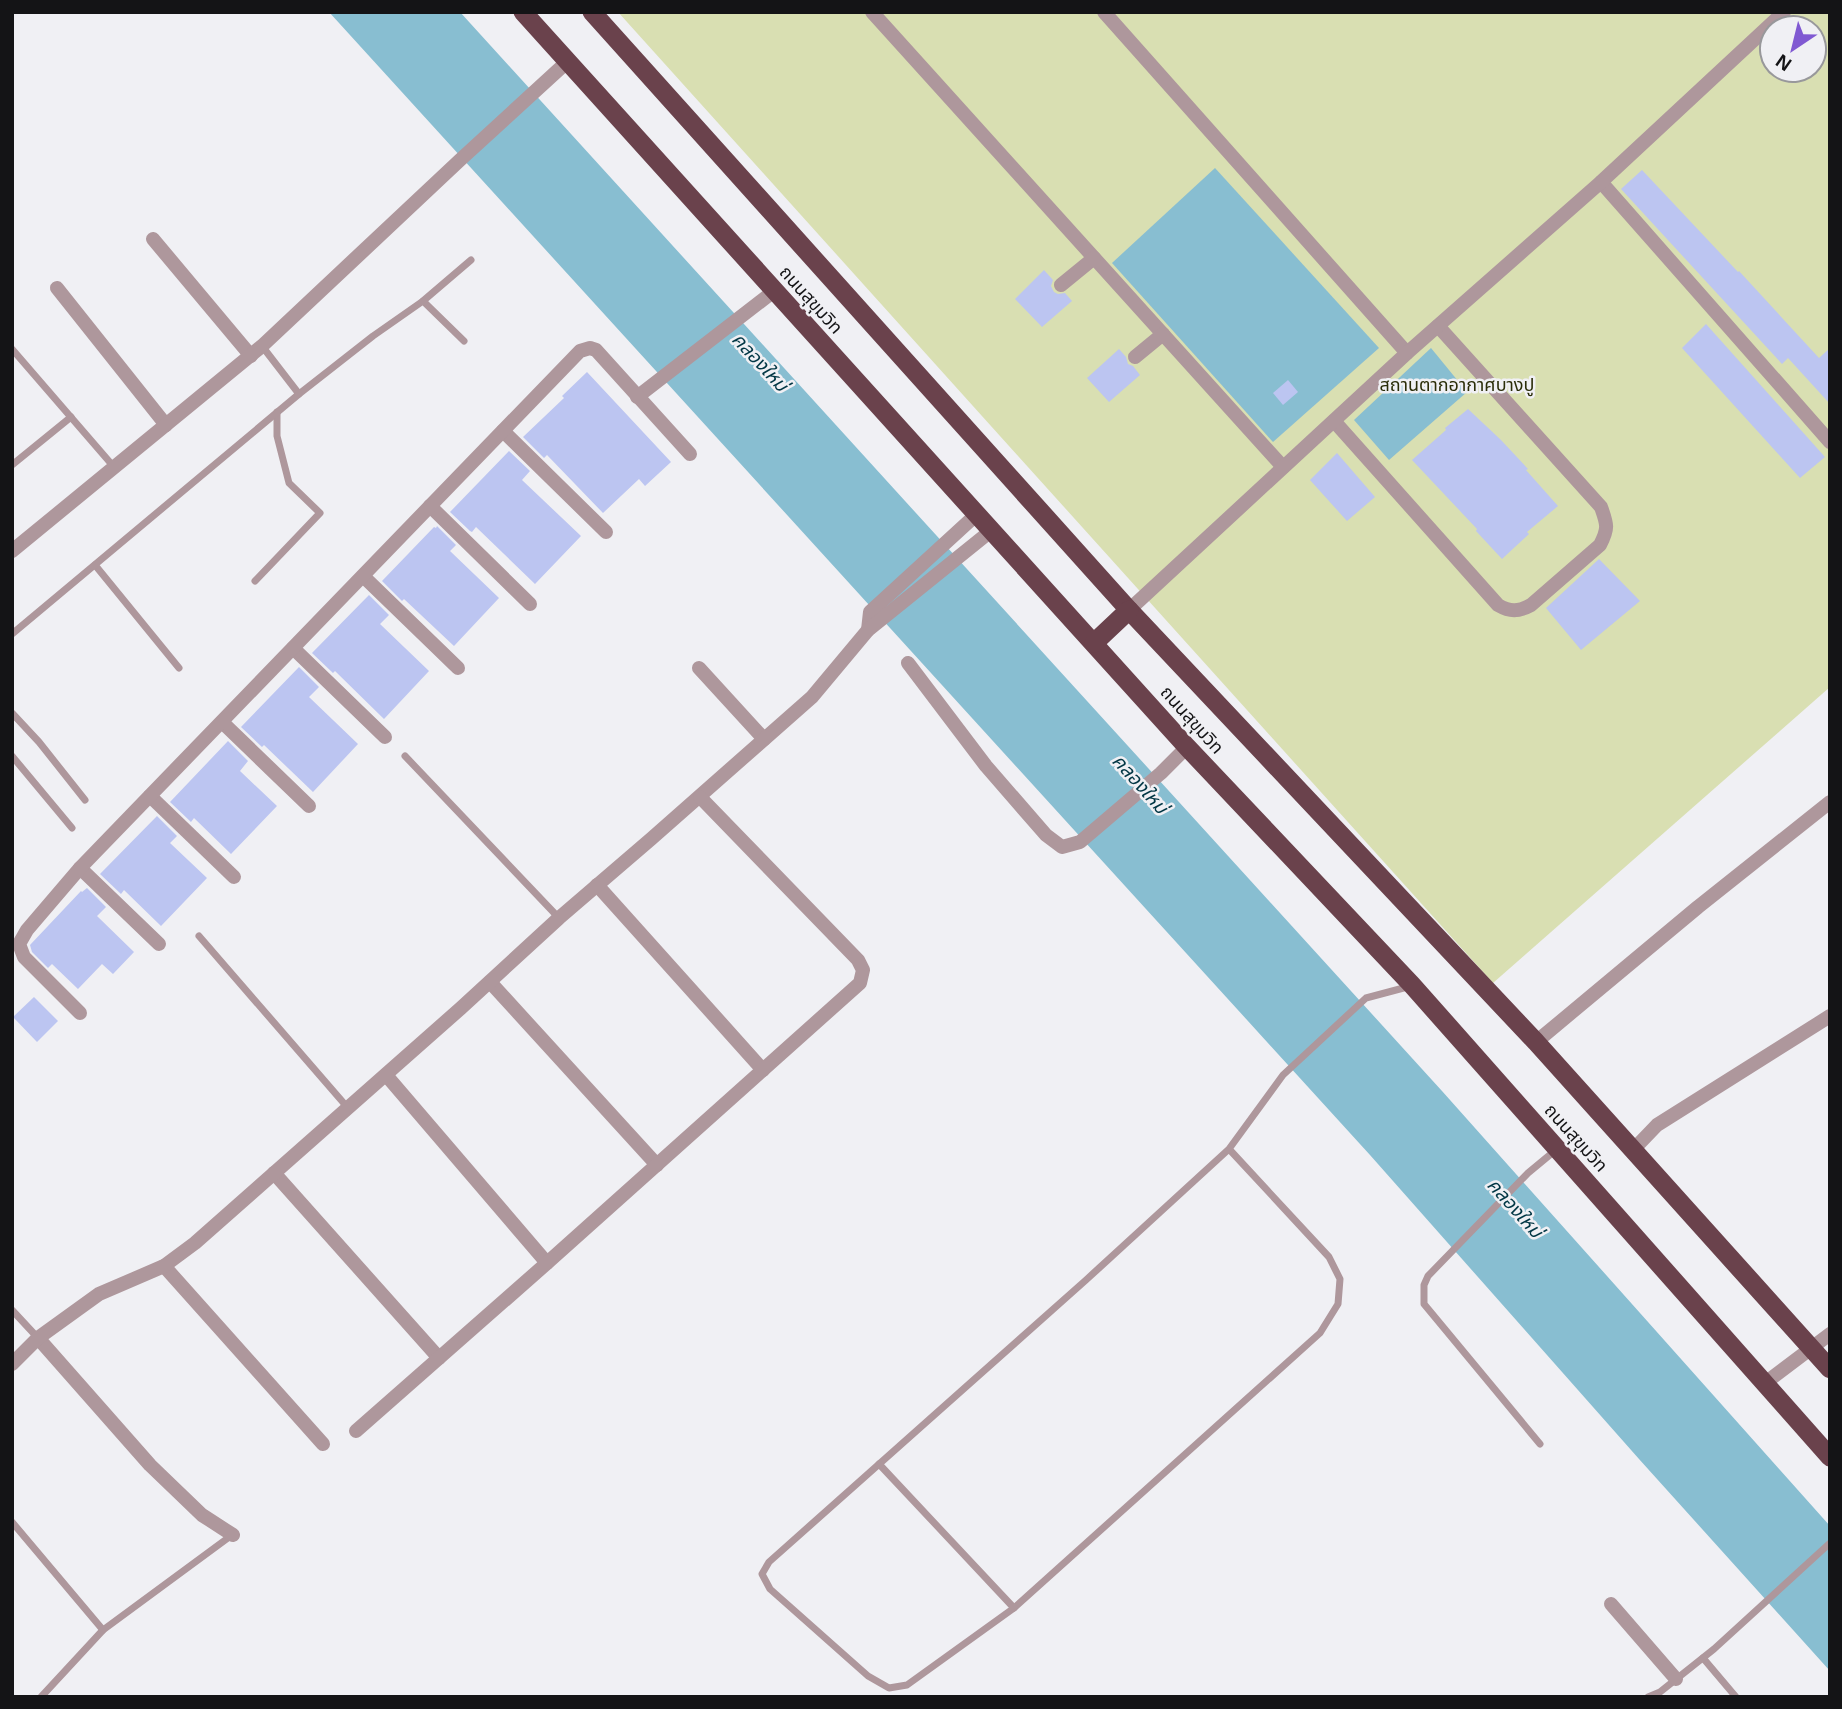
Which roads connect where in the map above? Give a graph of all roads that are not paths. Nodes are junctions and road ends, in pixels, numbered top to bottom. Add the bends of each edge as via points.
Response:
1 (523, 12) edge
2 (592, 12) edge
3 (872, 12) edge
4 (1104, 12) edge
5 (1784, 12) edge
6 (568, 62) junction
7 (1601, 182) junction
8 (153, 239) dead end
9 (1094, 258) junction
10 (471, 260) dead end
11 (1061, 285) dead end
12 (57, 288) dead end
13 (774, 291) junction
14 (423, 301) junction
15 (1438, 326) junction
16 (1163, 334) junction
17 (464, 341) dead end
18 (12, 349) edge
19 (256, 351) junction
20 (1407, 353) junction
21 (1135, 357) dead end
22 (299, 394) junction
23 (637, 397) junction
24 (276, 412) junction
25 (71, 417) junction
26 (1334, 421) junction
27 (166, 425) junction
28 (503, 431) junction
29 (1830, 442) edge
30 (690, 454) dead end
31 (12, 465) edge
32 (114, 467) junction
33 (1283, 467) junction
34 (430, 506) junction
35 (977, 514) junction
36 (992, 530) junction
37 (606, 532) dead end
38 (12, 551) edge
39 (95, 565) junction
40 (363, 576) junction
41 (255, 581) dead end
42 (530, 604) dead end
43 (1129, 610) junction
44 (872, 622) junction
45 (12, 634) edge
46 (1094, 643) junction
47 (293, 648) junction
48 (908, 663) dead end
49 (179, 668) dead end
50 (458, 668) dead end
51 (699, 668) dead end
52 (12, 713) edge
53 (222, 722) junction
54 (385, 737) dead end
55 (764, 739) junction
56 (1187, 747) junction
57 (12, 756) edge
58 (405, 756) dead end
59 (150, 796) junction
60 (700, 797) junction
61 (85, 800) dead end
62 (1830, 802) edge
63 (309, 806) dead end
64 (72, 828) dead end
65 (80, 868) junction
66 (234, 877) dead end
67 (597, 885) junction
68 (559, 918) junction
69 (199, 936) dead end
70 (159, 944) dead end
71 (489, 982) junction
72 (1412, 985) junction
73 (80, 1013) dead end
74 (1830, 1016) edge
75 (1536, 1042) junction
76 (763, 1070) junction
77 (386, 1075) junction
78 (348, 1108) junction
79 (1557, 1148) junction
80 (1229, 1149) junction
81 (1633, 1150) junction
82 (657, 1165) junction
83 (274, 1173) junction
84 (547, 1264) junction
85 (164, 1266) junction
86 (12, 1310) edge
87 (1830, 1334) edge
88 (38, 1338) junction
89 (1811, 1348) junction
90 (439, 1358) junction
91 (12, 1364) edge
92 (1830, 1369) edge
93 (1765, 1383) junction
94 (356, 1431) dead end
95 (323, 1444) dead end
96 (1540, 1444) dead end
97 (1830, 1457) edge
98 (879, 1464) junction
99 (12, 1522) edge
100 (233, 1535) joint
101 (1830, 1543) edge
102 (1611, 1604) dead end
103 (1014, 1608) junction
104 (103, 1630) junction
105 (1703, 1658) junction
106 (1676, 1679) junction
107 (41, 1697) edge
108 (1648, 1697) edge
109 (1736, 1697) edge

1 - 6 highway, ถนนสุขุมวิท
2 - 43 highway, ถนนสุขุมวิท
3 - 9 street
4 - 20 street
5 - 7 street
6 - 13 highway, ถนนสุขุมวิท
6 - 19 street
7 - 15 street
7 - 29 street
8 - 19 street
9 - 11 street
9 - 16 street
10 - 14 lane
12 - 27 street
13 - 23 street
13 - 35 highway, ถนนสุขุมวิท
14 - 17 lane
14 - 22 lane
15 - 20 street
15 - 26 street via 1601,507 1607,523 1600,545 1531,605 1507,610 1497,605
16 - 21 street
16 - 33 street
18 - 25 lane
19 - 22 lane
19 - 27 street
20 - 26 street
22 - 24 lane
23 - 28 street via 590,348 580,351
23 - 30 street
24 - 39 lane
24 - 41 lane via 289,483 320,513
25 - 31 lane
25 - 32 lane
26 - 33 street
27 - 32 street
28 - 34 street
28 - 37 street
32 - 38 street
33 - 43 street
34 - 40 street
34 - 42 street
35 - 36 highway, ถนนสุขุมวิท
35 - 44 street
36 - 44 street
36 - 46 highway, ถนนสุขุมวิท
39 - 45 lane
39 - 49 lane
40 - 47 street
40 - 50 street
43 - 46 highway
43 - 75 highway, ถนนสุขุมวิท
44 - 55 street via 812,697
46 - 56 highway, ถนนสุขุมวิท
47 - 53 street
47 - 54 street
48 - 56 street via 986,766 1062,847 1080,842
51 - 55 street
52 - 61 lane
53 - 59 street
53 - 63 street
55 - 60 street
56 - 72 highway, ถนนสุขุมวิท
57 - 64 lane
58 - 68 lane
59 - 65 street
59 - 66 street
60 - 67 street
60 - 76 street via 863,970 860,983
62 - 75 street
65 - 70 street
65 - 73 street via 19,944 24,957
67 - 68 street
67 - 76 street
68 - 71 street
69 - 78 lane
71 - 77 street
71 - 82 street
72 - 79 highway, ถนนสุขุมวิท
72 - 80 lane via 1366,998 1283,1075
74 - 81 street via 1657,1125
75 - 81 highway, ถนนสุขุมวิท
76 - 82 street
77 - 78 street
77 - 84 street
78 - 83 street
79 - 93 highway, ถนนสุขุมวิท
79 - 96 lane via 1424,1285 1424,1304
80 - 98 lane
80 - 103 lane via 1329,1257 1340,1279 1338,1304 1320,1333
81 - 89 highway, ถนนสุขุมวิท
82 - 84 street
83 - 85 street
83 - 90 street
84 - 90 street
85 - 88 street via 99,1294
85 - 95 street
86 - 88 lane
87 - 89 street
88 - 91 street
88 - 100 street via 150,1465 202,1515
89 - 92 highway, ถนนสุขุมวิท
89 - 93 street
90 - 94 street
93 - 97 highway, ถนนสุขุมวิท
98 - 103 lane
98 - 103 lane via 769,1562 762,1574 770,1589 868,1676 889,1688 907,1685
99 - 104 lane
100 - 104 lane
101 - 105 lane
102 - 106 street
104 - 107 lane
105 - 106 lane
105 - 109 lane
106 - 108 lane

